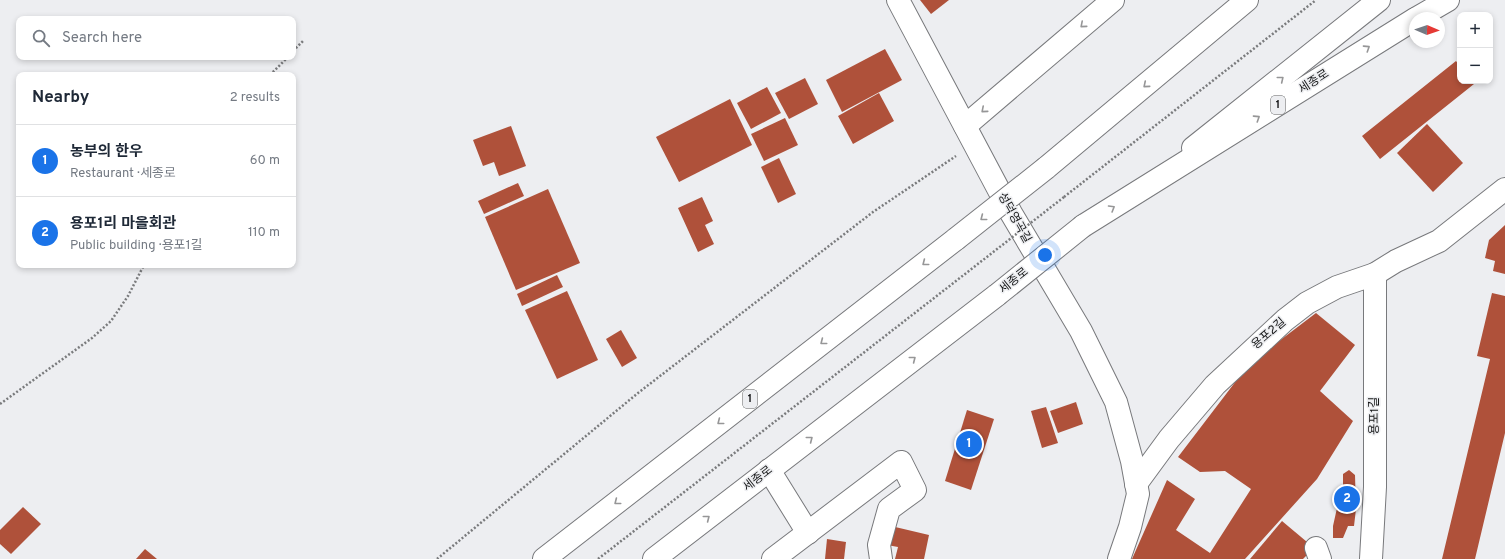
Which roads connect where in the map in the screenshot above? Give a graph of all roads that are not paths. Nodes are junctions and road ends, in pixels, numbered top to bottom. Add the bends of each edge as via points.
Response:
1 (898, 0) edge
2 (1113, 0) edge
3 (1247, 0) edge
4 (1256, 0) edge
5 (1379, 0) edge
6 (1448, 0) edge
7 (1428, 12) edge
8 (1409, 23) edge
9 (1176, 60) junction
10 (970, 135) junction
11 (1141, 190) junction
12 (1505, 190) edge
13 (1375, 274) junction
14 (769, 470) junction
15 (1136, 484) junction
16 (680, 539) junction
17 (800, 545) edge
18 (544, 559) edge
19 (654, 559) edge
20 (658, 559) edge
21 (773, 559) edge
22 (881, 559) edge
23 (1119, 559) edge
24 (1371, 559) edge

1 - 10 main road, 성덕영곡길
2 -> 10 main road
3 - 9 main road, 1
4 - 9 main road
11 -> 5 main road
6 - 7 main road, 세종로 / 1
11 -> 8 main road, 세종로 / 1
9 -> 18 main road, 1, bridge via 1046,168
10 - 15 main road, 성덕영곡길 via 1011,213 1081,331 1116,402
14 -> 11 main road, 세종로 / 1, bridge via 1083,226
12 - 13 main road, 용포2길 via 1439,241
13 - 15 main road, 용포2길 via 1337,287 1307,303 1279,325 1215,385 1169,439
13 - 24 main road, 용포1길 via 1375,487
16 -> 14 main road, 세종로 / 1
14 - 17 main road
15 - 23 main road via 1138,494
16 - 19 main road, 세종로 / 1
16 - 20 main road
17 - 21 main road
17 - 22 main road via 901,462 915,490 889,508 879,545

